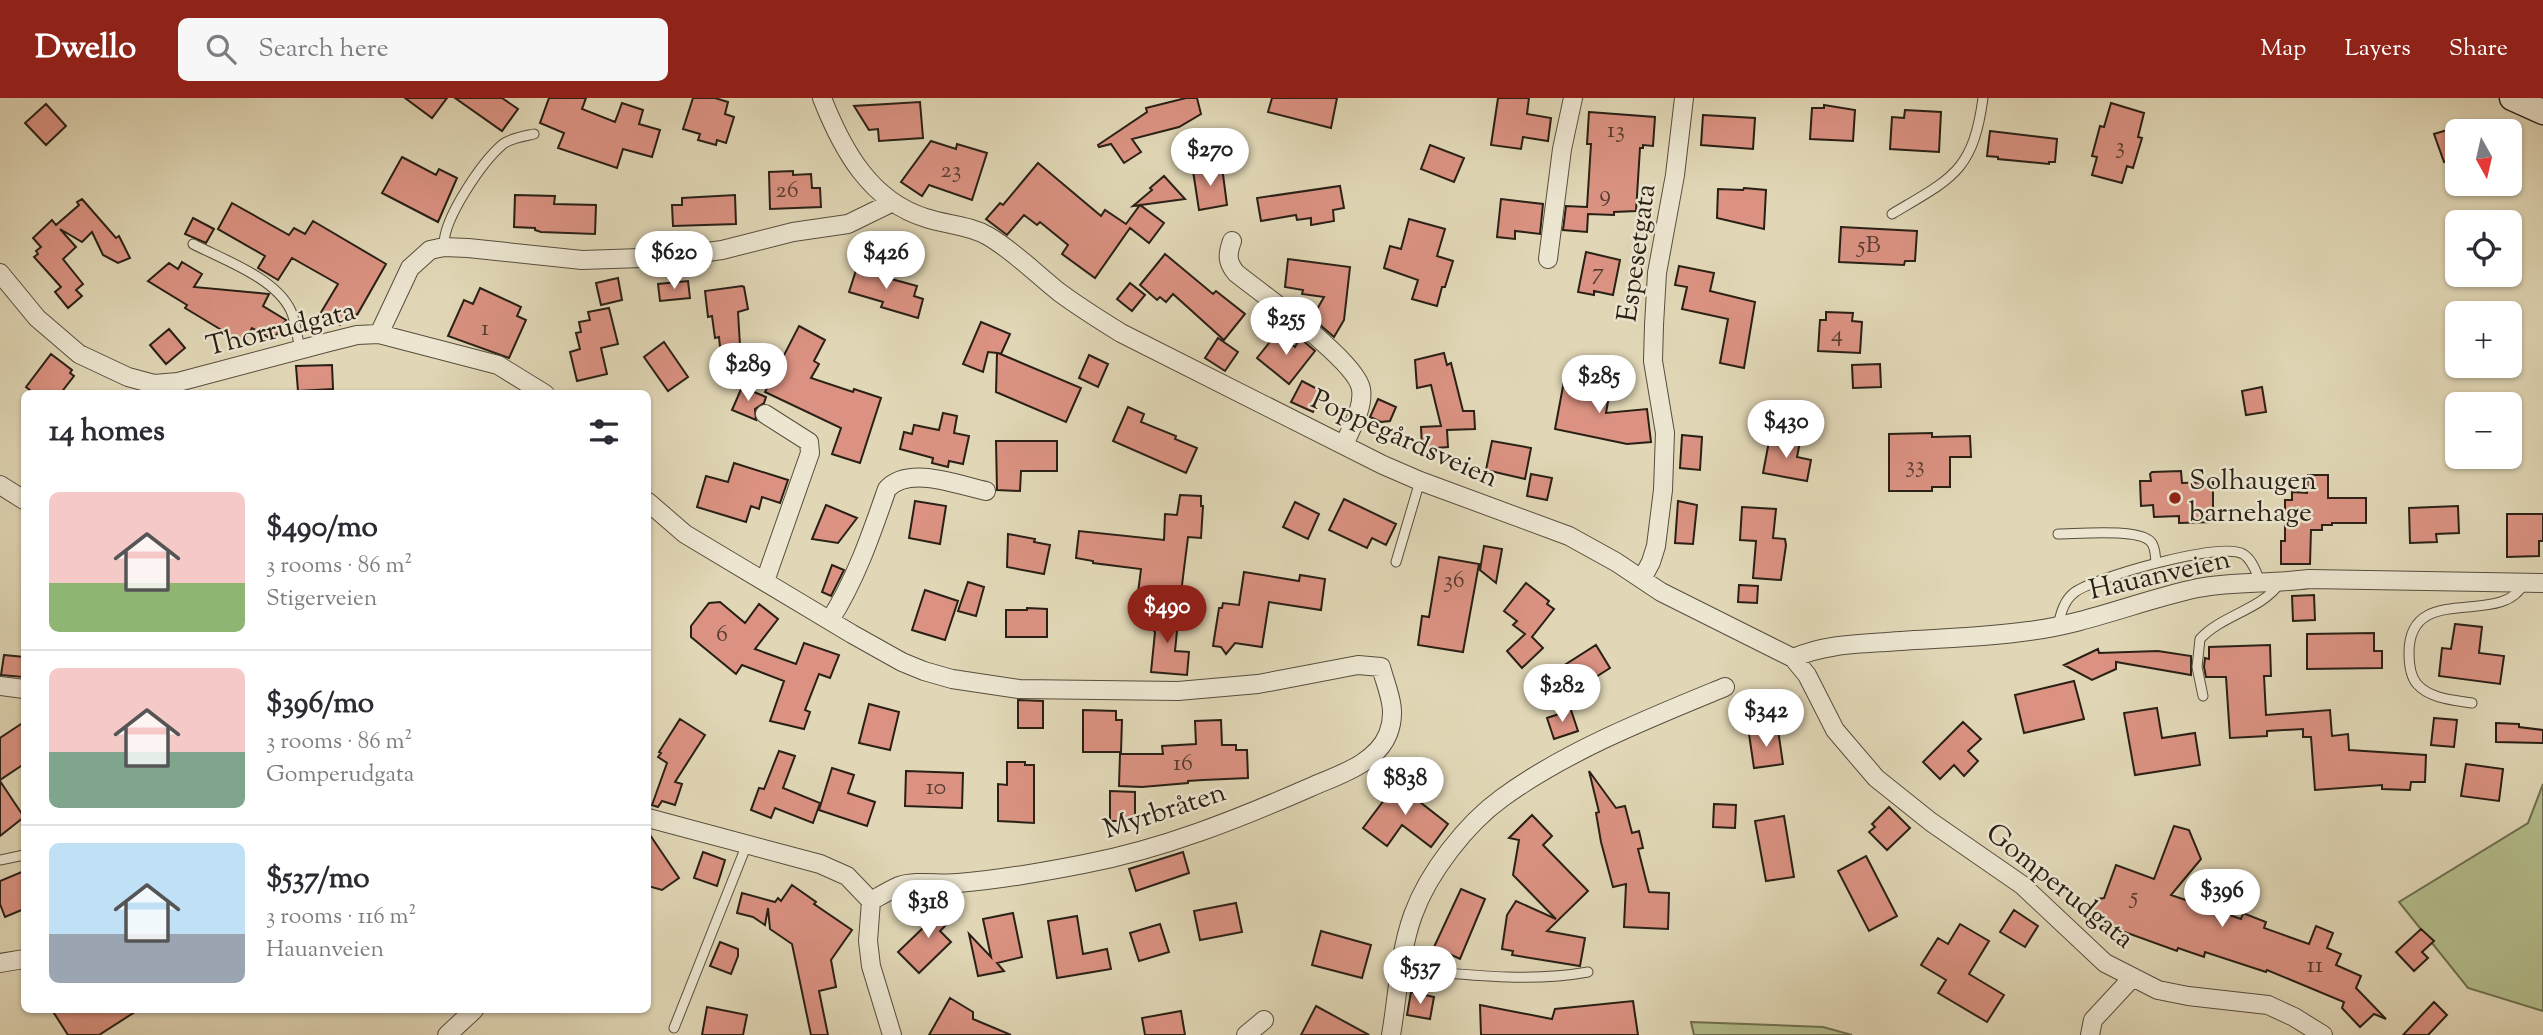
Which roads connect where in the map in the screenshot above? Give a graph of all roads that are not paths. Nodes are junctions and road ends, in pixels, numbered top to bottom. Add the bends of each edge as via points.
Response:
1 (822, 98) edge
2 (1573, 98) edge
3 (1684, 98) edge
4 (1983, 98) edge
5 (2512, 98) edge
6 (2543, 112) edge
7 (534, 134) dead end
8 (893, 202) junction
9 (1892, 214) dead end
10 (1232, 241) dead end
11 (193, 244) dead end
12 (444, 247) junction
13 (1548, 259) dead end
14 (0, 273) edge
15 (379, 334) junction
16 (300, 349) junction
17 (539, 390) edge
18 (765, 414) dead end
19 (1344, 445) junction
20 (1420, 481) junction
21 (0, 485) edge
22 (986, 491) dead end
23 (21, 498) edge
24 (651, 505) edge
25 (2057, 534) dead end
26 (1396, 562) dead end
27 (2156, 564) junction
28 (1642, 579) junction
29 (765, 581) junction
30 (2260, 581) junction
31 (2280, 583) junction
32 (2524, 583) junction
33 (2543, 583) edge
34 (830, 620) junction
35 (2057, 627) junction
36 (1793, 659) junction
37 (0, 686) edge
38 (1725, 687) dead end
39 (21, 689) edge
40 (2203, 696) dead end
41 (2472, 703) dead end
42 (651, 819) edge
43 (747, 844) junction
44 (21, 856) edge
45 (0, 860) edge
46 (871, 901) junction
47 (21, 960) edge
48 (0, 963) edge
49 (1399, 969) junction
50 (1588, 972) dead end
51 (2132, 978) junction
52 (471, 1013) edge
53 (1264, 1020) dead end
54 (674, 1028) dead end
55 (447, 1035) edge
56 (892, 1035) edge
57 (1245, 1035) edge
58 (1391, 1035) edge
59 (2090, 1035) edge
60 (2323, 1035) edge

1 - 8 street, Poppegårdsveien via 843,148 873,186
2 - 13 street
3 - 28 street, Espesetgata via 1657,273 1654,325 1653,361 1664,433 1663,490 1656,546
4 - 9 lane via 1980,124 1963,164
5 - 6 main road
7 - 12 lane via 505,142 481,168 464,194
8 - 12 street via 848,224 671,257 582,260
8 - 19 street, Poppegårdsveien via 910,213 986,234 1121,333
10 - 19 street via 1227,252 1236,273 1342,359 1360,382 1361,403
11 - 16 lane via 280,293 292,313
12 - 15 street, Thorrudgata via 430,250 410,268
14 - 16 street, Thorrudgata via 58,338 79,354 128,377 166,384
15 - 16 street, Thorrudgata
15 - 17 street via 498,365
18 - 29 street via 808,442 810,453
19 - 20 street, Poppegårdsveien
20 - 26 lane
20 - 28 street, Poppegårdsveien via 1569,536
21 - 23 street
22 - 34 street via 916,476 892,483 846,594
24 - 29 street via 685,534
25 - 27 lane via 2137,534 2149,539
27 - 30 lane via 2234,551 2244,554
27 - 35 lane via 2101,579 2073,593 2063,605
28 - 36 street, Poppegårdsveien
29 - 34 street
30 - 31 street, Hauanveien
30 - 35 street, Hauanveien via 2199,588
31 - 32 street, Hauanveien via 2309,579
31 - 40 lane via 2200,639 2197,667
32 - 33 street, Hauanveien
32 - 41 lane via 2504,601 2437,611 2420,620 2412,631 2409,661 2415,683 2440,698
34 - 46 street, Myrbråten via 901,662 952,679 1019,689 1178,691 1258,684 1358,665 1381,667 1392,704 1389,733 1374,754 1341,774 1211,828 1086,864 1010,877 912,884
35 - 36 street, Hauanveien via 1848,644 1811,650
36 - 51 street, Gomperudgata via 1807,675 1835,730 1876,778 2022,885 2105,962
37 - 39 street
38 - 49 street via 1573,755 1500,799 1472,825 1428,883 1414,913
42 - 43 street
43 - 46 street via 847,876
43 - 54 lane
44 - 45 lane
46 - 56 street via 871,966
47 - 48 street
49 - 50 lane via 1498,975
49 - 58 street
51 - 59 street via 2093,1020
51 - 60 street, Gomperudgata via 2188,996 2268,1005
52 - 55 street
53 - 57 street

